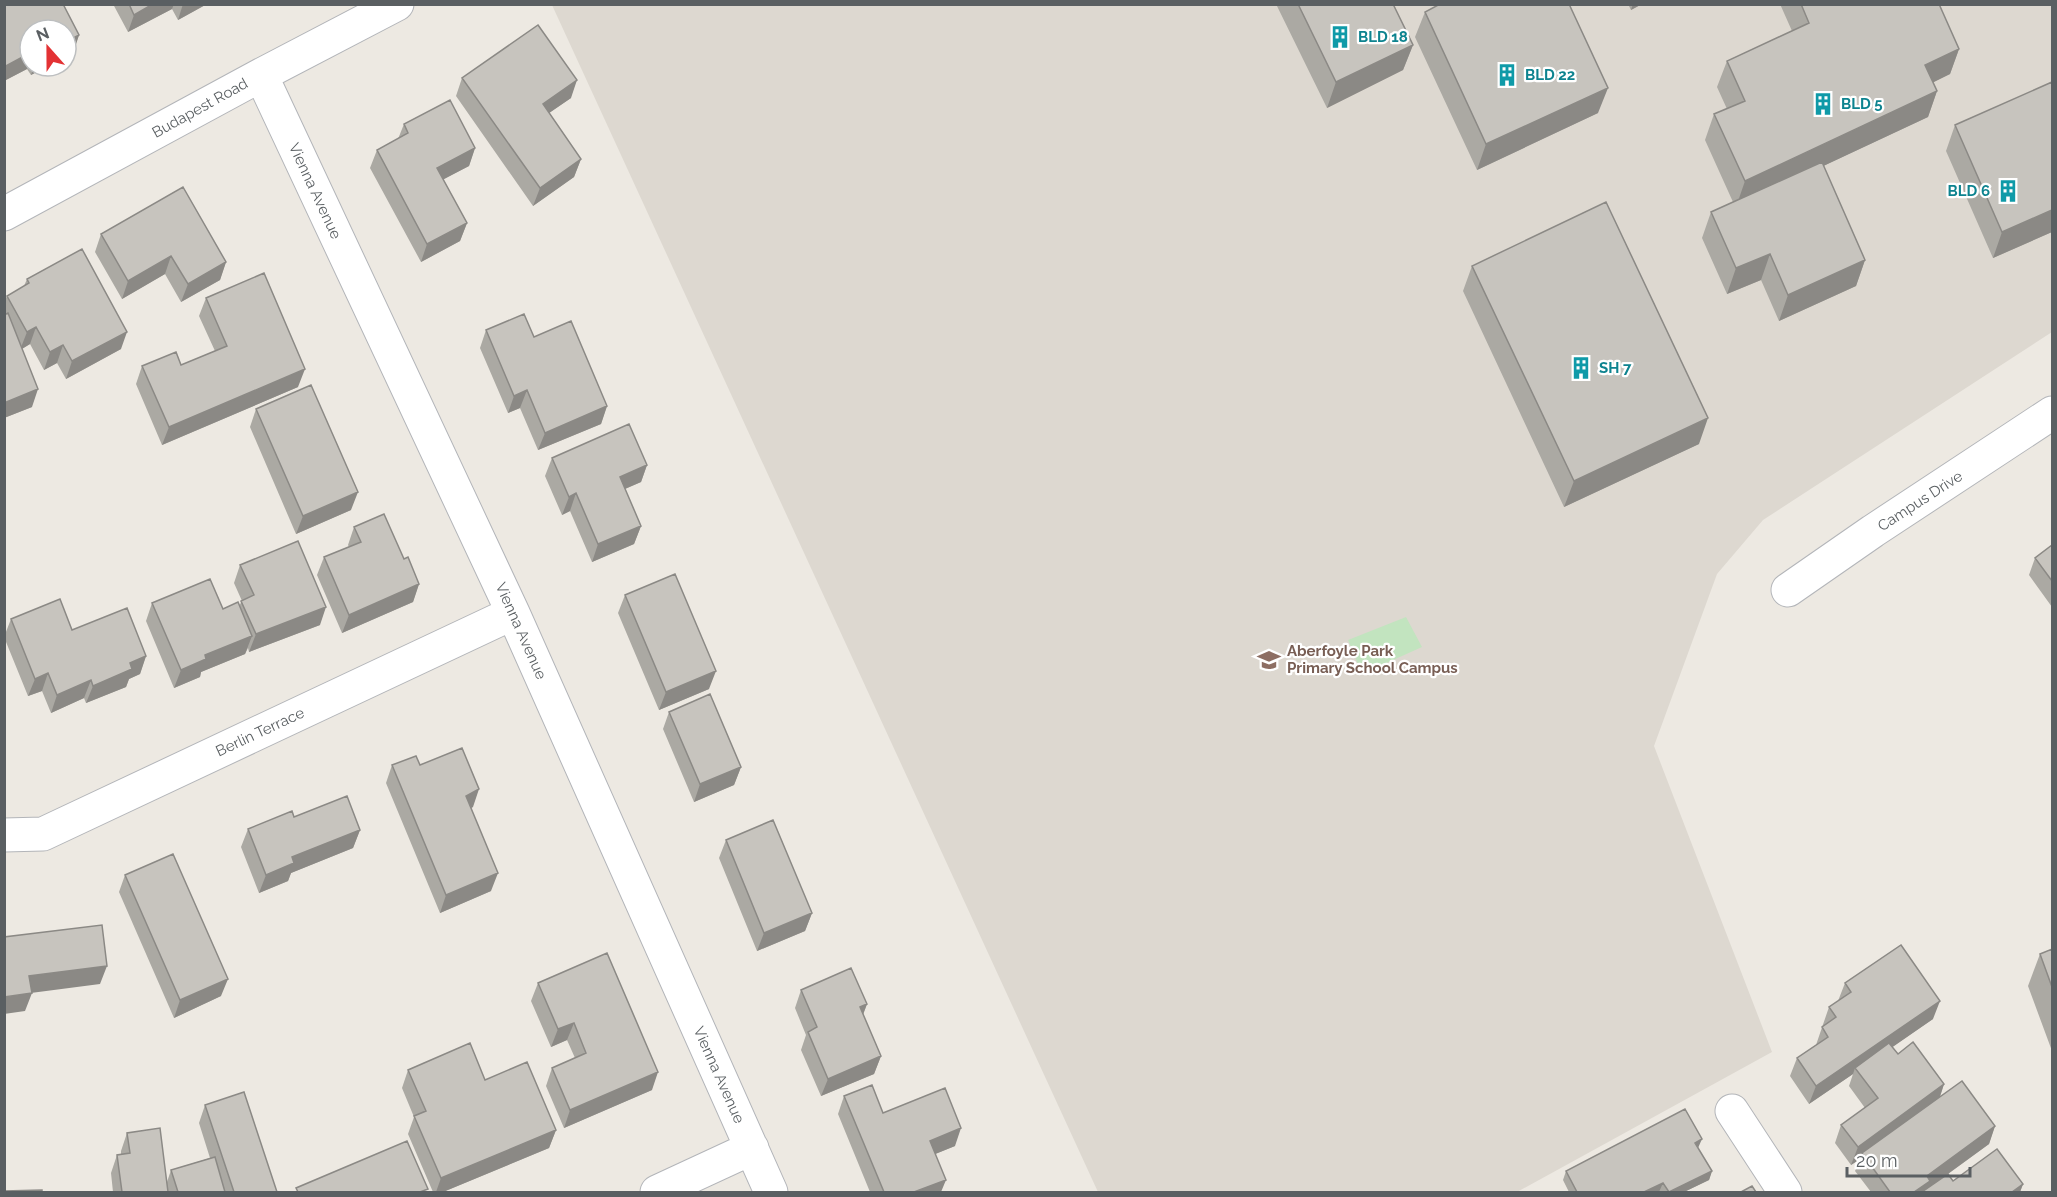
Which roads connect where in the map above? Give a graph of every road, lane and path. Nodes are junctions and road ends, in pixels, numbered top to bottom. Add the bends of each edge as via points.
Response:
1 (396, 4) edge
2 (261, 75) junction
3 (4, 214) edge
4 (2052, 413) edge
5 (1788, 590) dead end
6 (513, 613) junction
7 (4, 835) edge
8 (1732, 1111) dead end
9 (752, 1148) junction
10 (657, 1192) edge
11 (771, 1192) edge
12 (1785, 1192) edge

1 - 2 street, Budapest Road
2 - 3 street, Budapest Road
2 - 6 street, Vienna Avenue
4 - 5 street, Campus Drive
6 - 7 street, Berlin Terrace via 43,834
6 - 9 street, Vienna Avenue
8 - 12 street
9 - 10 street
9 - 11 street, Vienna Avenue

